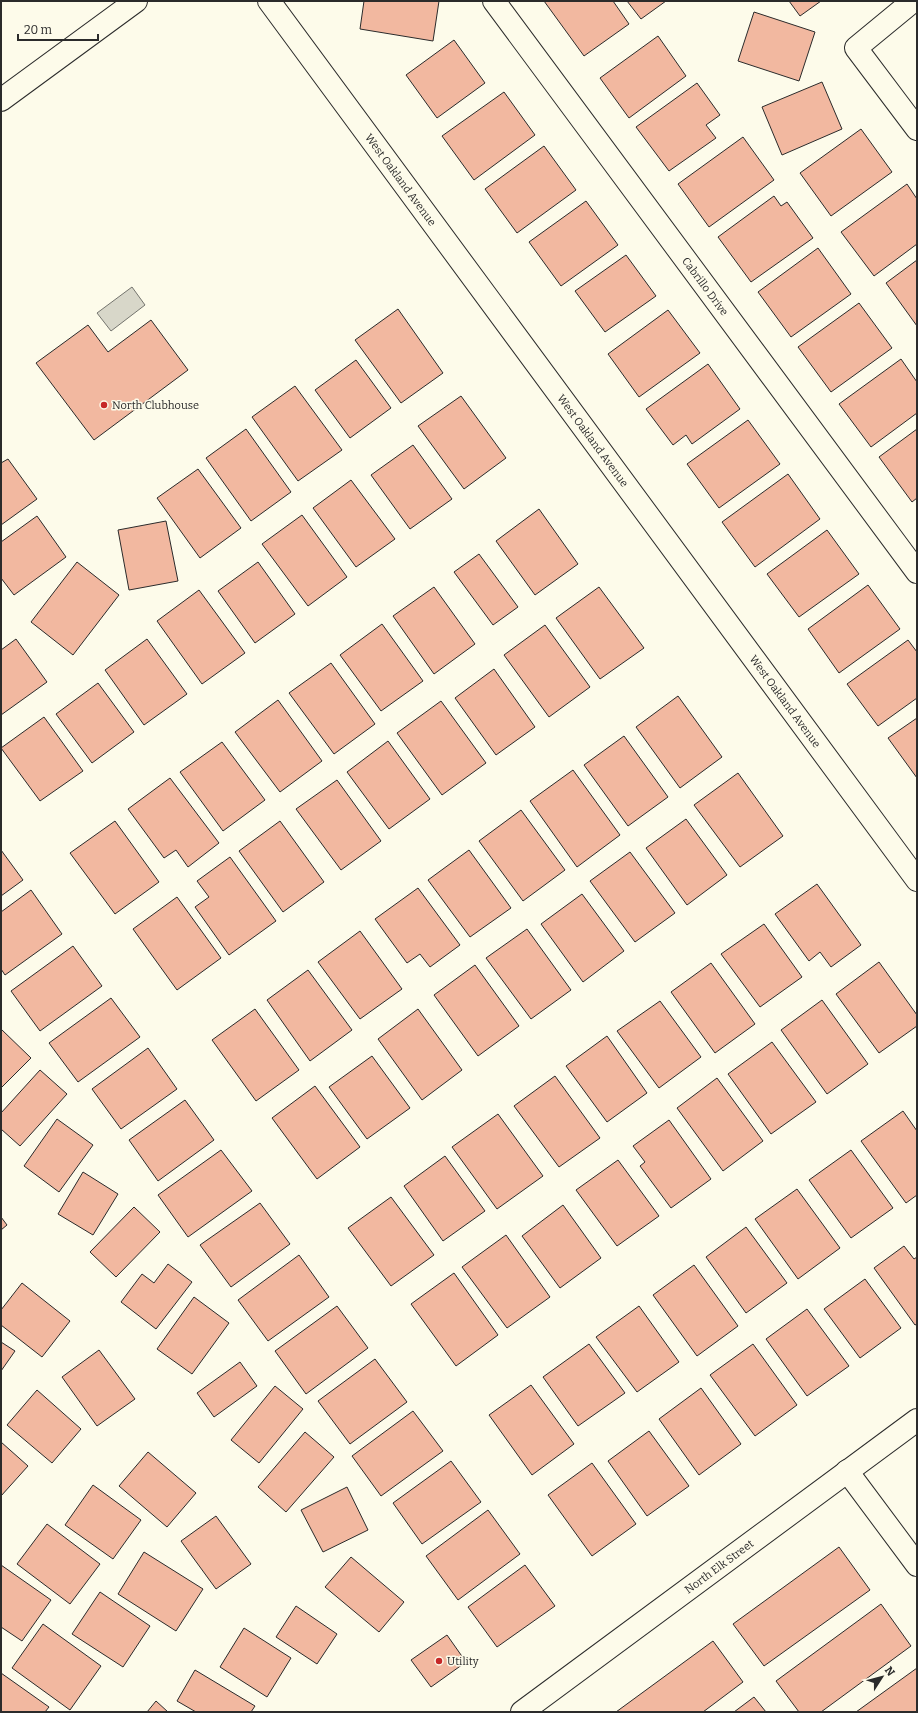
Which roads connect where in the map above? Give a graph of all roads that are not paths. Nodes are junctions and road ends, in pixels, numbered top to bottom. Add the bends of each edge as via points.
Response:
1 (136, 1) edge
2 (269, 1) edge
3 (494, 1) edge
4 (913, 1) edge
5 (1, 100) edge
6 (917, 129) edge
7 (917, 572) edge
8 (917, 880) edge
9 (917, 1420) edge
10 (847, 1471) junction
11 (917, 1565) edge
12 (531, 1709) edge

1 - 5 street
2 - 8 street, West Oakland Avenue
3 - 7 street, Cabrillo Drive
4 - 6 street via 856,48
9 - 10 street, North Elk Street
10 - 11 street
10 - 12 street, North Elk Street

